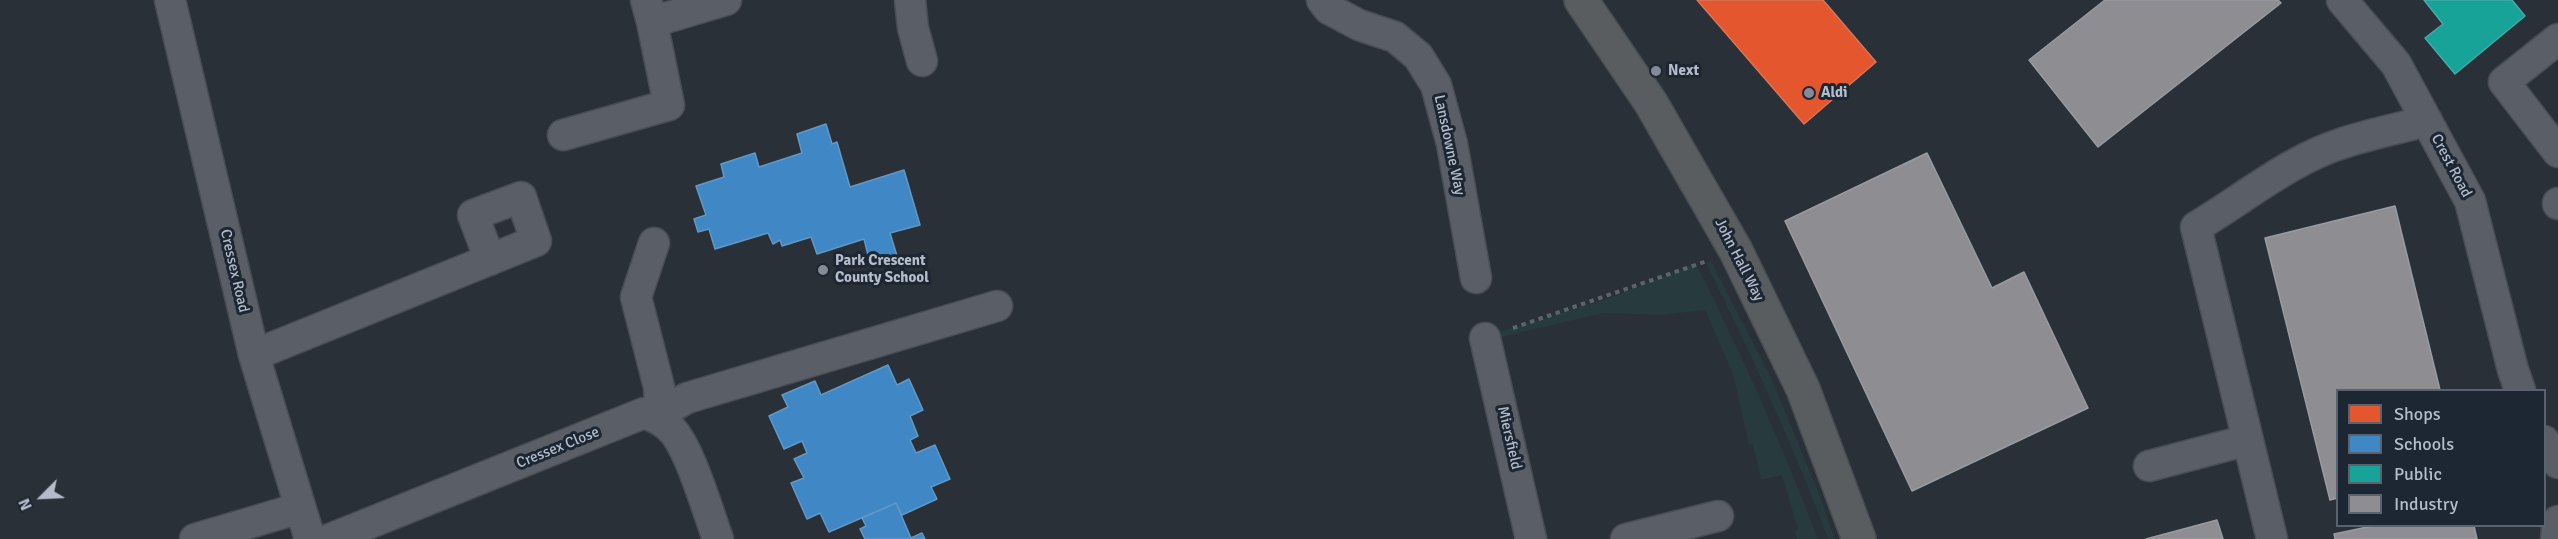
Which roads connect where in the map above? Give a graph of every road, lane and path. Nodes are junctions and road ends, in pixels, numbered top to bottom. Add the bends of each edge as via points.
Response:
1 (170, 0) edge
2 (726, 0) edge
3 (910, 0) edge
4 (1322, 0) edge
5 (1581, 0) edge
6 (2342, 0) edge
7 (649, 11) edge
8 (2558, 39) edge
9 (922, 61) dead end
10 (2427, 121) junction
11 (563, 135) dead end
12 (2558, 152) edge
13 (654, 243) dead end
14 (1736, 250) junction
15 (490, 260) dead end
16 (1476, 278) dead end
17 (997, 306) dead end
18 (1485, 338) joint
19 (254, 355) junction
20 (2520, 389) edge
21 (661, 419) junction
22 (2248, 441) junction
23 (2546, 444) edge
24 (2558, 463) edge
25 (2150, 466) dead end
26 (300, 508) junction
27 (1718, 516) dead end
28 (2558, 522) edge
29 (195, 539) edge
30 (310, 539) edge
31 (330, 539) edge
32 (718, 539) edge
33 (1531, 539) edge
34 (1626, 539) edge
35 (1859, 539) edge
36 (2272, 539) edge
37 (2556, 539) edge

1 - 19 street, Cressex Road
2 - 7 street
3 - 9 street
4 - 16 street, Lansdowne Way via 1329,9 1359,25 1395,37 1418,56 1436,85 1452,144
5 - 14 highway, John Hall Way via 1651,103
6 - 10 street, Crest Road via 2397,64
7 - 11 street via 669,105
8 - 12 street via 2504,82
10 - 20 street, Crest Road via 2470,201
10 - 22 street via 2342,143 2313,156 2196,227
13 - 21 street via 636,297 659,387
14 - 18 path
14 - 35 highway, John Hall Way via 1803,389
15 - 19 street
17 - 21 street via 687,398 671,407
18 - 33 street, Miersfield
19 - 26 street, Cressex Road
21 - 31 street, Cressex Close via 644,413
21 - 32 street via 683,445
22 - 25 street
22 - 36 street
23 - 24 street
26 - 29 street
26 - 30 street, Cressex Road
27 - 34 street
28 - 37 street

